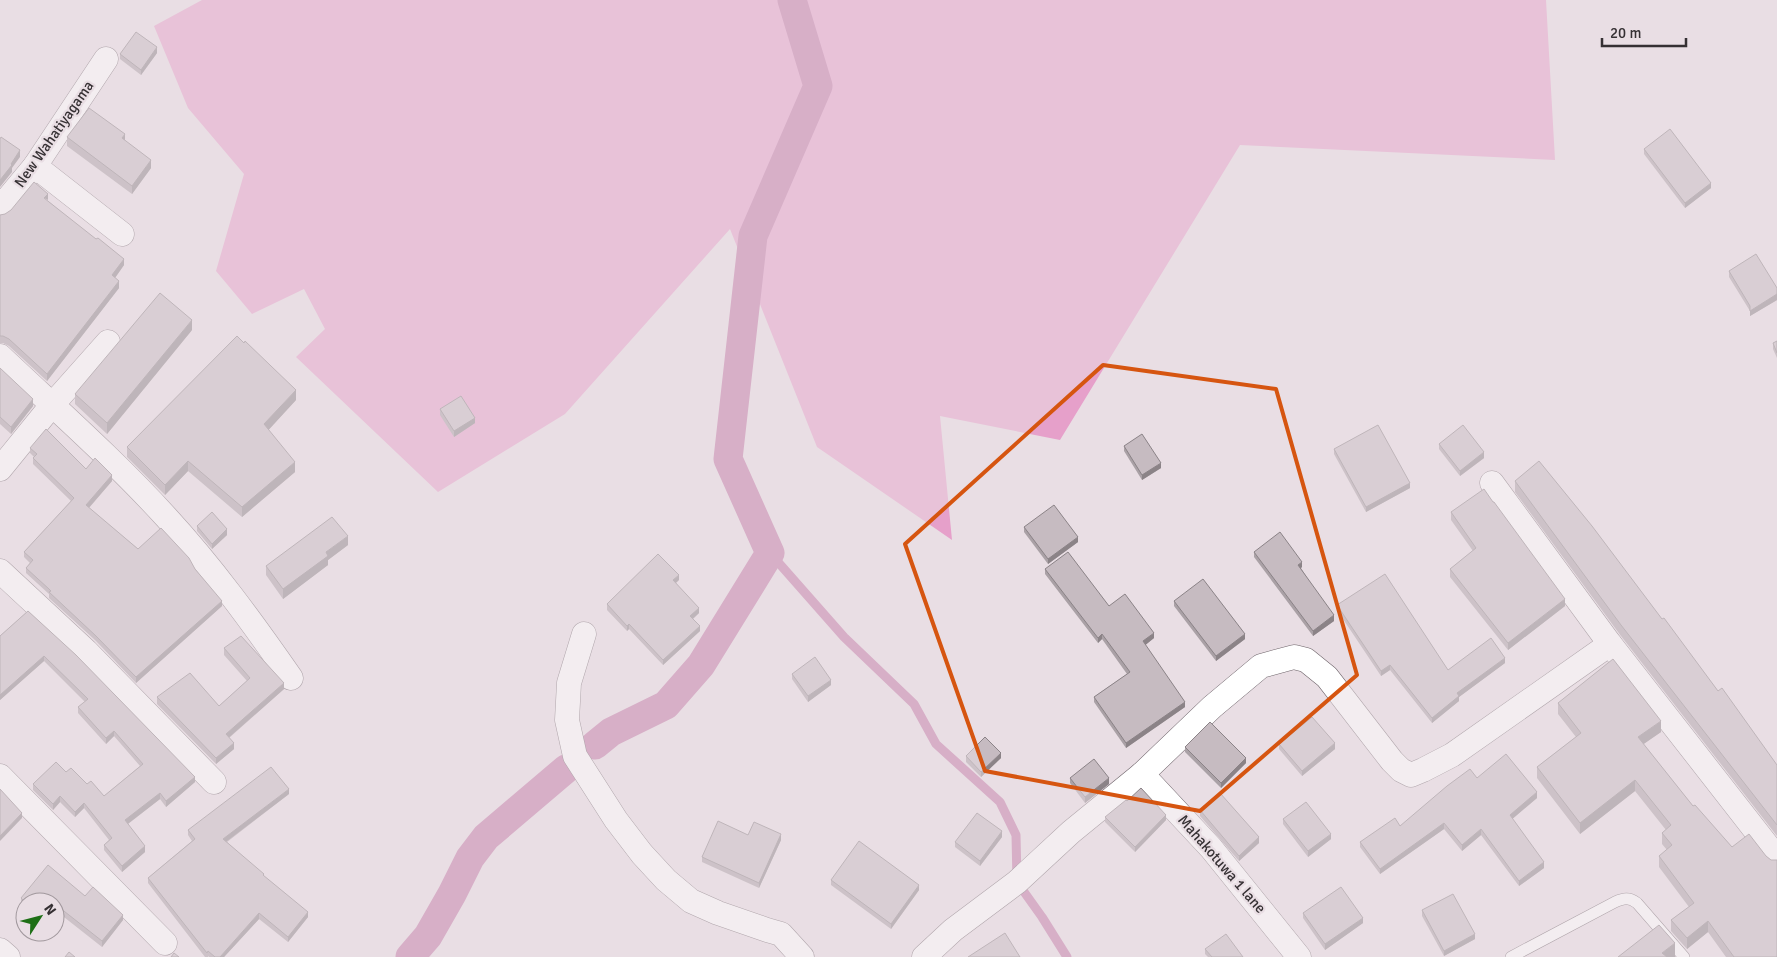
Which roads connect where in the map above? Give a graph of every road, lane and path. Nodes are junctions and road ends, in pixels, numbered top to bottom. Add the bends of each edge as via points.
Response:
1 (106, 59) dead end
2 (35, 166) junction
3 (0, 208) edge
4 (122, 234) dead end
5 (108, 342) dead end
6 (0, 356) edge
7 (52, 405) junction
8 (0, 468) edge
9 (1492, 483) dead end
10 (0, 571) edge
11 (584, 634) dead end
12 (1610, 644) junction
13 (291, 678) dead end
14 (1142, 774) junction
15 (0, 776) edge
16 (214, 782) dead end
17 (1777, 858) edge
18 (165, 943) dead end
19 (0, 950) edge
20 (8, 957) edge
21 (802, 957) edge
22 (924, 957) edge
23 (1300, 957) edge
24 (1511, 957) edge
25 (1684, 957) edge

1 - 2 street, New Wahatiyagama
2 - 3 street, New Wahatiyagama
2 - 4 street
5 - 7 street
6 - 7 street
7 - 8 street
7 - 13 street via 166,517 232,595
9 - 12 street
10 - 16 street via 86,651
11 - 21 street via 569,683 568,720 575,756 616,820 666,880 691,901 781,934
12 - 14 street via 1452,755 1411,774 1392,761 1327,677 1306,660 1283,659 1261,666 1212,707
12 - 17 street
14 - 22 street
14 - 23 street, Mahakotuwa 1 lane via 1211,848
15 - 18 street
19 - 20 street
24 - 25 lane via 1625,898 1637,903

